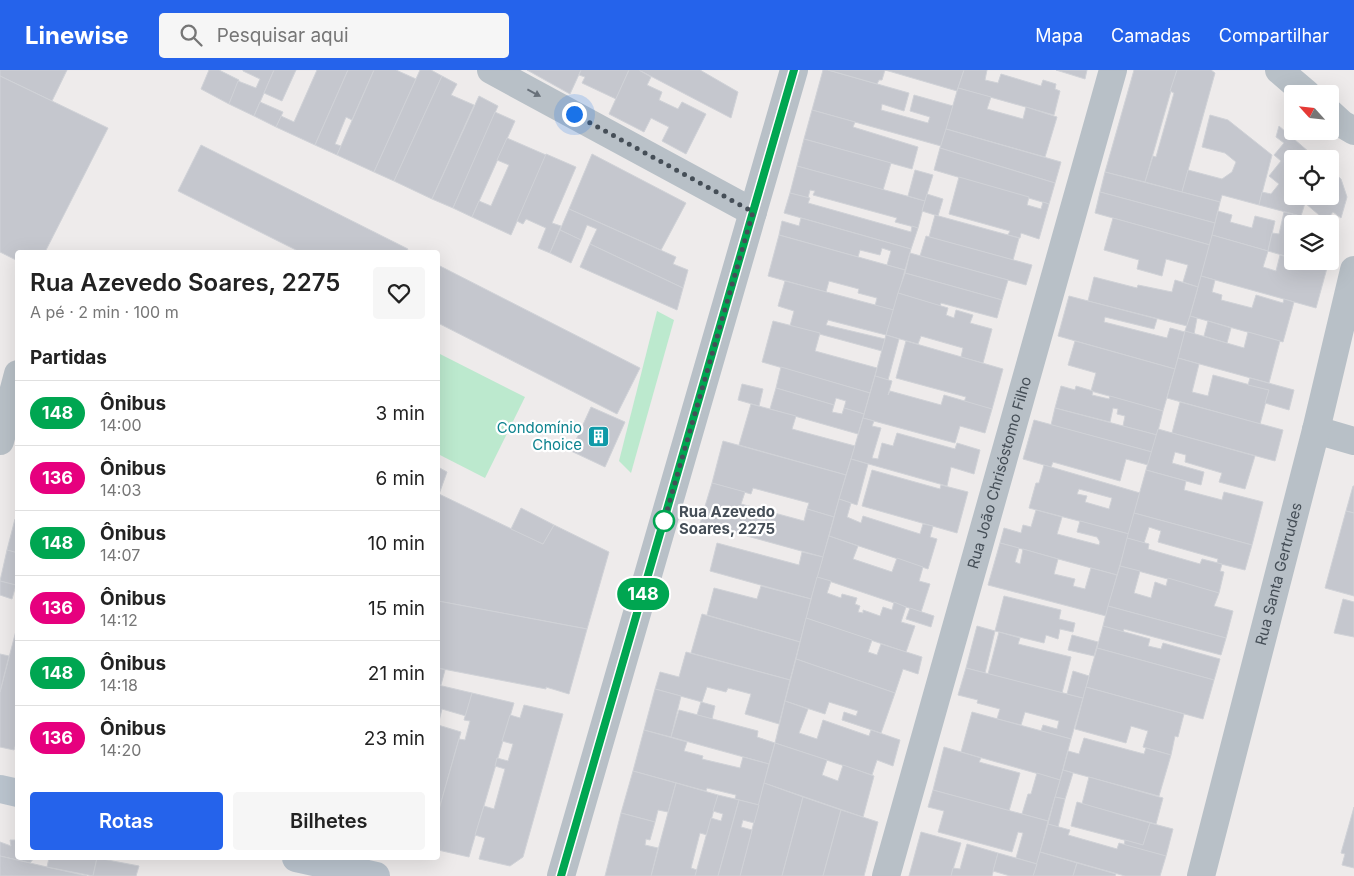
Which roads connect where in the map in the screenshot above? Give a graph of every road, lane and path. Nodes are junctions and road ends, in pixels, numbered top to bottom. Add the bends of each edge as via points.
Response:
1 (491, 70) edge
2 (794, 70) edge
3 (1113, 70) edge
4 (1279, 70) edge
5 (1296, 85) edge
6 (1339, 121) edge
7 (1354, 130) edge
8 (753, 212) junction
9 (1354, 270) edge
10 (15, 385) edge
11 (1316, 430) junction
12 (0, 441) edge
13 (1354, 441) edge
14 (0, 789) edge
15 (15, 792) edge
16 (305, 860) edge
17 (376, 876) edge
18 (561, 876) edge
19 (886, 876) edge
20 (1201, 876) edge

1 -> 8 street
2 - 8 street
3 - 19 street, Rua João Chrisóstomo Filho
4 - 5 street
6 - 7 street
8 - 18 street
9 - 11 street, Rua Santa Gertrudes
10 - 12 street
11 - 13 street
11 - 20 street, Rua Santa Gertrudes
14 - 15 main road
16 - 17 main road

